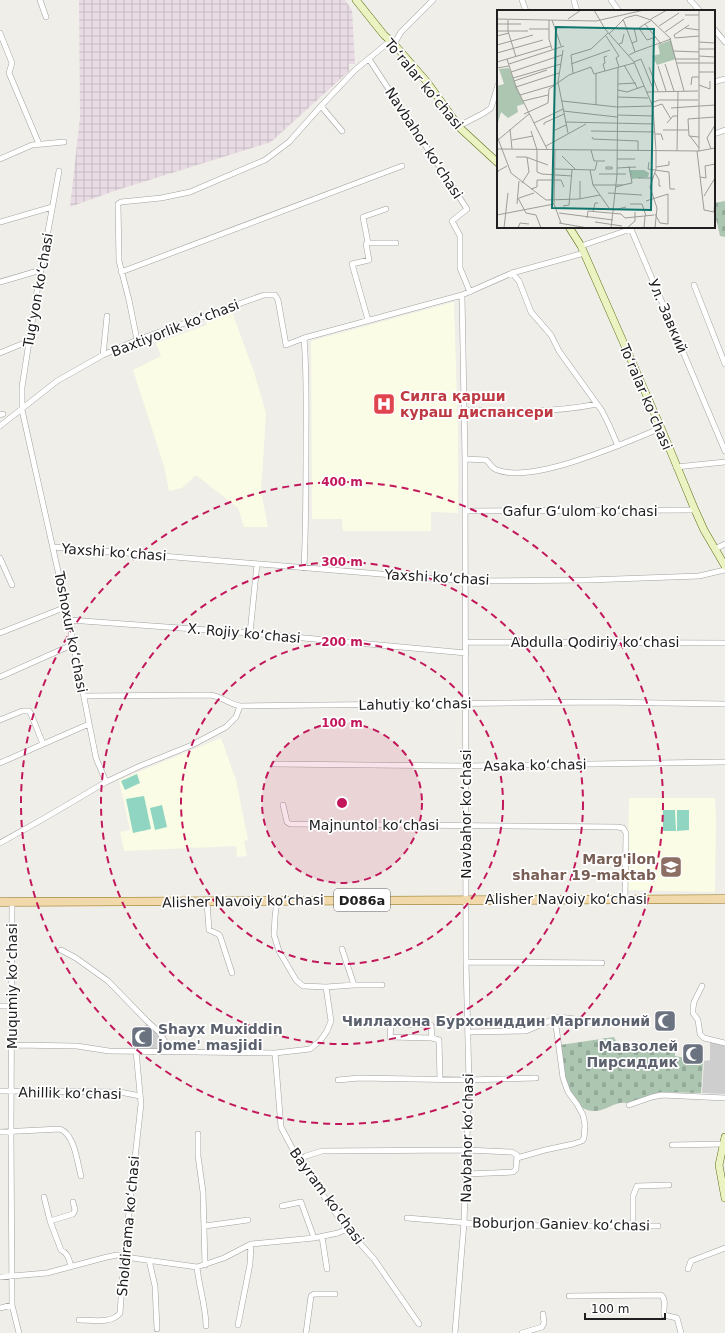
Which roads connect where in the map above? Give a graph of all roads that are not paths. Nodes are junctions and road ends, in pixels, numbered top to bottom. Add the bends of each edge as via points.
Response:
1 (40, 0) edge
2 (356, 0) edge
3 (433, 0) edge
4 (522, 0) edge
5 (611, 0) edge
6 (690, 0) edge
7 (574, 1) dead end
8 (526, 10) edge
9 (577, 10) edge
10 (618, 10) edge
11 (699, 10) edge
12 (46, 17) dead end
13 (715, 30) edge
14 (0, 33) edge
15 (725, 42) edge
16 (392, 43) junction
17 (369, 59) junction
18 (725, 79) edge
19 (715, 82) edge
20 (497, 88) edge
21 (321, 106) junction
22 (458, 126) junction
23 (725, 130) edge
24 (342, 131) dead end
25 (715, 134) edge
26 (64, 142) dead end
27 (39, 144) junction
28 (0, 159) edge
29 (497, 162) edge
30 (402, 166) dead end
31 (59, 171) dead end
32 (52, 207) junction
33 (386, 209) dead end
34 (0, 222) edge
35 (570, 228) edge
36 (368, 243) junction
37 (396, 243) dead end
38 (582, 249) junction
39 (41, 270) junction
40 (121, 272) junction
41 (512, 272) junction
42 (0, 282) edge
43 (694, 285) dead end
44 (470, 292) junction
45 (462, 295) junction
46 (107, 316) dead end
47 (368, 320) junction
48 (304, 338) junction
49 (137, 340) junction
50 (29, 341) junction
51 (0, 353) edge
52 (103, 356) junction
53 (725, 364) edge
54 (597, 404) junction
55 (22, 410) junction
56 (463, 410) junction
57 (0, 426) edge
58 (661, 428) junction
59 (618, 446) junction
60 (725, 451) edge
61 (465, 459) junction
62 (725, 462) edge
63 (676, 467) junction
64 (695, 510) junction
65 (465, 511) junction
66 (725, 544) edge
67 (53, 547) junction
68 (715, 549) junction
69 (0, 558) edge
70 (256, 564) junction
71 (725, 566) edge
72 (304, 568) junction
73 (725, 570) edge
74 (465, 581) junction
75 (12, 585) dead end
76 (66, 607) junction
77 (69, 620) junction
78 (0, 632) edge
79 (250, 633) junction
80 (466, 642) junction
81 (725, 643) edge
82 (74, 644) junction
83 (466, 654) junction
84 (0, 677) edge
85 (84, 696) junction
86 (466, 704) junction
87 (725, 704) edge
88 (240, 706) junction
89 (0, 720) edge
90 (89, 724) junction
91 (43, 744) junction
92 (725, 762) edge
93 (0, 763) edge
94 (274, 764) dead end
95 (466, 766) junction
96 (106, 782) junction
97 (283, 805) dead end
98 (466, 825) junction
99 (0, 843) edge
100 (725, 899) edge
101 (277, 900) junction
102 (467, 900) junction
103 (626, 900) junction
104 (0, 902) edge
105 (12, 902) junction
106 (206, 902) junction
107 (342, 949) dead end
108 (61, 950) dead end
109 (466, 962) junction
110 (602, 963) dead end
111 (232, 973) dead end
112 (354, 985) junction
113 (382, 985) dead end
114 (702, 986) dead end
115 (326, 987) junction
116 (0, 1006) edge
117 (12, 1006) junction
118 (555, 1018) junction
119 (608, 1023) dead end
120 (468, 1032) junction
121 (432, 1038) junction
122 (725, 1043) edge
123 (12, 1045) junction
124 (136, 1051) junction
125 (171, 1051) junction
126 (275, 1053) junction
127 (536, 1078) dead end
128 (440, 1079) junction
129 (338, 1080) dead end
130 (469, 1080) junction
131 (0, 1091) edge
132 (11, 1092) junction
133 (140, 1096) junction
134 (725, 1098) edge
135 (629, 1105) dead end
136 (0, 1132) edge
137 (11, 1132) junction
138 (198, 1134) dead end
139 (725, 1137) edge
140 (724, 1144) junction
141 (672, 1145) dead end
142 (467, 1150) junction
143 (517, 1158) junction
144 (299, 1161) junction
145 (466, 1174) junction
146 (81, 1176) dead end
147 (669, 1185) dead end
148 (44, 1197) dead end
149 (725, 1198) edge
150 (73, 1202) dead end
151 (282, 1206) dead end
152 (407, 1218) dead end
153 (248, 1220) dead end
154 (50, 1221) junction
155 (464, 1223) junction
156 (633, 1225) junction
157 (205, 1226) junction
158 (658, 1226) dead end
159 (347, 1229) junction
160 (322, 1237) junction
161 (314, 1238) junction
162 (251, 1244) junction
163 (725, 1248) edge
164 (124, 1257) junction
165 (149, 1260) junction
166 (205, 1265) junction
167 (71, 1266) junction
168 (197, 1267) junction
169 (327, 1269) dead end
170 (688, 1269) dead end
171 (12, 1276) junction
172 (0, 1277) edge
173 (335, 1294) dead end
174 (569, 1296) dead end
175 (12, 1305) junction
176 (0, 1308) edge
177 (543, 1314) dead end
178 (79, 1320) dead end
179 (419, 1324) dead end
180 (238, 1325) dead end
181 (206, 1326) dead end
182 (157, 1329) dead end
183 (19, 1333) edge
184 (306, 1333) edge
185 (455, 1333) edge
186 (522, 1333) edge
187 (681, 1333) edge

1 - 12 street
2 - 16 main road, Toʻralar koʻchasi
3 - 16 street
4 - 8 street
5 - 10 street
6 - 11 street
7 - 9 street
13 - 15 street
14 - 27 street via 12,63 9,73
16 - 17 street
16 - 22 main road, Toʻralar koʻchasi via 427,82
17 - 21 street
17 - 44 street, Navbahor koʻchasi via 467,209 452,222 460,236 460,268
18 - 19 street
20 - 22 street via 491,108
21 - 24 street
21 - 40 street via 289,142 265,160 190,192 118,204 118,261
22 - 29 main road, Toʻralar koʻchasi
23 - 25 street
26 - 27 street
27 - 28 street
30 - 40 street
31 - 32 street, Tugʻyon koʻchasi
32 - 34 street
32 - 39 street, Tugʻyon koʻchasi
33 - 36 street via 363,217
35 - 38 main road, Toʻralar koʻchasi
36 - 37 street
36 - 47 street via 368,260 352,264
38 - 41 street, Baxtiyorlik koʻchasi
38 - 58 main road, Toʻralar koʻchasi
38 - 60 street, Ул. Завкий via 631,228
39 - 42 street
39 - 50 street, Tugʻyon koʻchasi
40 - 49 street
41 - 44 street, Baxtiyorlik koʻchasi
41 - 54 street via 519,282 531,312 551,335 559,351
43 - 53 street
44 - 45 street, Baxtiyorlik koʻchasi
45 - 47 street, Baxtiyorlik koʻchasi
45 - 56 street, Navbahor koʻchasi
46 - 52 street
47 - 48 street, Baxtiyorlik koʻchasi
48 - 49 street, Baxtiyorlik koʻchasi via 286,345 278,300 275,295 269,294
48 - 72 street
49 - 52 street, Baxtiyorlik koʻchasi
50 - 51 street
50 - 55 street, Tugʻyon koʻchasi via 22,387
52 - 55 street, Baxtiyorlik koʻchasi via 57,381
54 - 56 street via 538,411
54 - 59 street via 610,425
55 - 57 street, Baxtiyorlik koʻchasi
55 - 67 street, Toshoxur koʻchasi
56 - 61 street, Navbahor koʻchasi
58 - 59 street
58 - 63 main road, Toʻralar koʻchasi
59 - 61 street via 533,472 506,472 491,467 486,460
61 - 65 street, Navbahor koʻchasi
62 - 63 street
63 - 64 main road, Toʻralar koʻchasi
64 - 65 street, Gafur Gʻulom koʻchasi
64 - 68 main road, Toʻralar koʻchasi
65 - 74 street, Navbahor koʻchasi
66 - 68 street
67 - 70 street, Yaxshi koʻchasi
67 - 76 street, Toshoxur koʻchasi
68 - 71 main road, Toʻralar koʻchasi
69 - 75 street
70 - 72 street, Yaxshi koʻchasi
70 - 79 street
72 - 74 street, Yaxshi koʻchasi
73 - 74 street, Yaxshi koʻchasi via 699,576
74 - 80 street, Navbahor koʻchasi
76 - 77 street, Toshoxur koʻchasi
76 - 78 street
77 - 79 street, X. Rojiy koʻchasi
77 - 82 street, Toshoxur koʻchasi
79 - 83 street, X. Rojiy koʻchasi
80 - 81 street, Abdulla Qodiriy koʻchasi
80 - 83 street, Navbahor koʻchasi
82 - 84 street
82 - 85 street, Toshoxur koʻchasi
83 - 86 street, Navbahor koʻchasi
85 - 88 street, Lahutiy koʻchasi via 210,695 219,696 233,705
85 - 90 street, Toshoxur koʻchasi
86 - 87 street, Lahutiy koʻchasi
86 - 88 street, Lahutiy koʻchasi
86 - 95 street, Navbahor koʻchasi
88 - 96 street via 236,717 226,727 192,745
89 - 91 street via 22,711 29,711
90 - 91 street
90 - 96 street, Toshoxur koʻchasi via 96,758
91 - 93 street
92 - 95 street, Asaka koʻchasi
94 - 95 street, Asaka koʻchasi
95 - 98 street, Navbahor koʻchasi
96 - 99 street
97 - 98 street, Majnuntol koʻchasi via 287,822 290,824
98 - 102 street, Navbahor koʻchasi
98 - 103 street, Majnuntol koʻchasi via 623,828 626,832
100 - 103 main road, Alisher Navoiy koʻchasi / D086a
101 - 102 main road, Alisher Navoiy koʻchasi / D086a
101 - 106 main road, Alisher Navoiy koʻchasi / D086a
101 - 115 street via 274,935 279,951 296,980 303,986
102 - 103 main road, Alisher Navoiy koʻchasi / D086a
102 - 109 street, Navbahor koʻchasi
104 - 105 main road, Alisher Navoiy koʻchasi / D086a
105 - 106 main road, Alisher Navoiy koʻchasi / D086a
105 - 117 street, Muqumiy koʻchasi
106 - 111 street via 209,930 220,936
107 - 112 street
108 - 125 street via 108,981 159,1032
109 - 110 street
109 - 120 street, Navbahor koʻchasi
112 - 113 street
112 - 115 street
114 - 122 street via 693,1008 700,1034 704,1038
115 - 126 street via 331,1021 320,1041 310,1049
116 - 117 street
117 - 123 street, Muqumiy koʻchasi
118 - 119 street
118 - 120 street via 526,1031
118 - 143 street via 563,1078 568,1092 583,1115 584,1136 582,1141 570,1146
120 - 130 street, Navbahor koʻchasi
121 - 121 street via 390,1038 391,1024 431,1025
121 - 128 street via 438,1040
123 - 124 street via 77,1046 109,1051
123 - 132 street, Muqumiy koʻchasi
124 - 125 street
124 - 133 street, Sholdirama ko‘chasi
125 - 126 street
126 - 144 street, Bayram ko'chasi via 281,1127
127 - 130 street
128 - 129 street
128 - 130 street
130 - 142 street, Navbahor koʻchasi
131 - 132 street, Ahillik koʻchasi
132 - 133 street, Ahillik koʻchasi via 120,1092
132 - 137 street, Muqumiy koʻchasi
133 - 164 street, Sholdirama ko‘chasi
134 - 135 street via 662,1095
136 - 137 street
137 - 146 street via 60,1129 65,1131 71,1140
137 - 171 street, Muqumiy koʻchasi
138 - 157 street
139 - 140 main road
140 - 141 street
140 - 149 main road via 719,1165
142 - 143 street via 512,1152
142 - 144 street via 322,1151
142 - 145 street, Navbahor koʻchasi
143 - 145 street via 516,1169 513,1172
144 - 159 street, Bayram ko'chasi
145 - 155 street, Navbahor koʻchasi
147 - 156 street via 637,1186 633,1196
148 - 154 street
150 - 154 street via 73,1214
151 - 161 street via 301,1202
152 - 155 street, Boburjon Ganiev koʻchasi
153 - 157 street
154 - 167 street
155 - 156 street, Boburjon Ganiev koʻchasi
155 - 185 street, Navbahor koʻchasi
156 - 158 street, Boburjon Ganiev koʻchasi
157 - 166 street
159 - 160 street
159 - 179 street, Bayram ko'chasi via 374,1259
160 - 161 street
160 - 169 street
161 - 162 street
162 - 166 street
162 - 180 street via 250,1264
163 - 170 street via 691,1261
164 - 165 street
164 - 167 street via 107,1256
164 - 178 street, Sholdirama ko‘chasi via 120,1313 106,1320
165 - 168 street
165 - 182 street via 155,1286
166 - 168 street
167 - 171 street via 47,1273
168 - 181 street
171 - 172 street
171 - 175 street, Muqumiy koʻchasi
173 - 184 street via 311,1296
174 - 187 street via 661,1294 664,1300 664,1315 677,1318
175 - 176 street
175 - 183 street, Muqumiy koʻchasi
177 - 186 street via 542,1327

